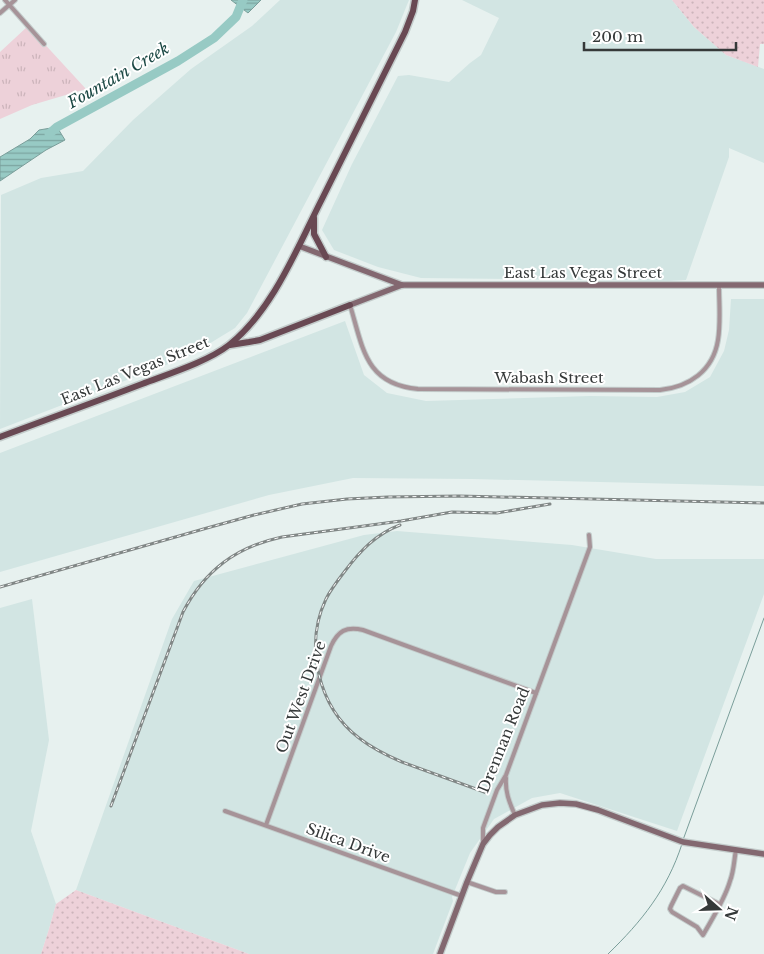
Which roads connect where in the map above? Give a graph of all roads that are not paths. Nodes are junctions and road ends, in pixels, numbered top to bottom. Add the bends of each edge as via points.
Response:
1 (4, 0) edge
2 (14, 0) edge
3 (415, 0) edge
4 (9, 5) junction
5 (0, 13) edge
6 (44, 44) dead end
7 (314, 214) junction
8 (299, 246) junction
9 (326, 257) junction
10 (402, 285) junction
11 (719, 285) junction
12 (764, 285) edge
13 (350, 305) junction
14 (229, 345) junction
15 (0, 437) edge
16 (589, 535) dead end
17 (536, 693) junction
18 (506, 776) junction
19 (225, 811) dead end
20 (515, 815) junction
21 (266, 825) junction
22 (484, 844) junction
23 (736, 850) junction
24 (764, 854) edge
25 (467, 882) junction
26 (505, 892) dead end
27 (462, 896) junction
28 (719, 904) junction
29 (440, 954) edge

1 - 4 street
2 - 4 street
3 - 7 main road via 405,32
4 - 5 street
4 - 6 street
7 - 8 main road
7 - 9 main road via 314,234
8 - 9 street, East Las Vegas Street
8 - 14 main road, East Las Vegas Street via 260,311
9 - 10 street, East Las Vegas Street
10 - 11 street, East Las Vegas Street
10 - 13 street, East Las Vegas Street
11 - 12 street, East Las Vegas Street
11 - 13 street, Wabash Street via 719,334 710,362 686,384 660,390 401,387 384,379 370,363
13 - 14 main road via 260,340
14 - 15 main road, East Las Vegas Street via 164,376
16 - 17 street, Drennan Road via 590,547
17 - 18 street, Drennan Road
17 - 21 street, Out West Drive via 363,630 345,630 336,636 331,646
18 - 20 street via 505,787
18 - 22 street, Drennan Road via 497,790 483,828
19 - 21 street, Silica Drive
20 - 22 street via 498,827
20 - 23 street via 542,805 568,803 598,810 674,839
21 - 27 street, Silica Drive
22 - 25 street, Drennan Road
23 - 24 street
23 - 28 street via 731,880
25 - 26 street
25 - 27 street, Drennan Road
27 - 29 street, Drennan Road
28 - 28 street via 703,935 697,927 670,909 684,886

